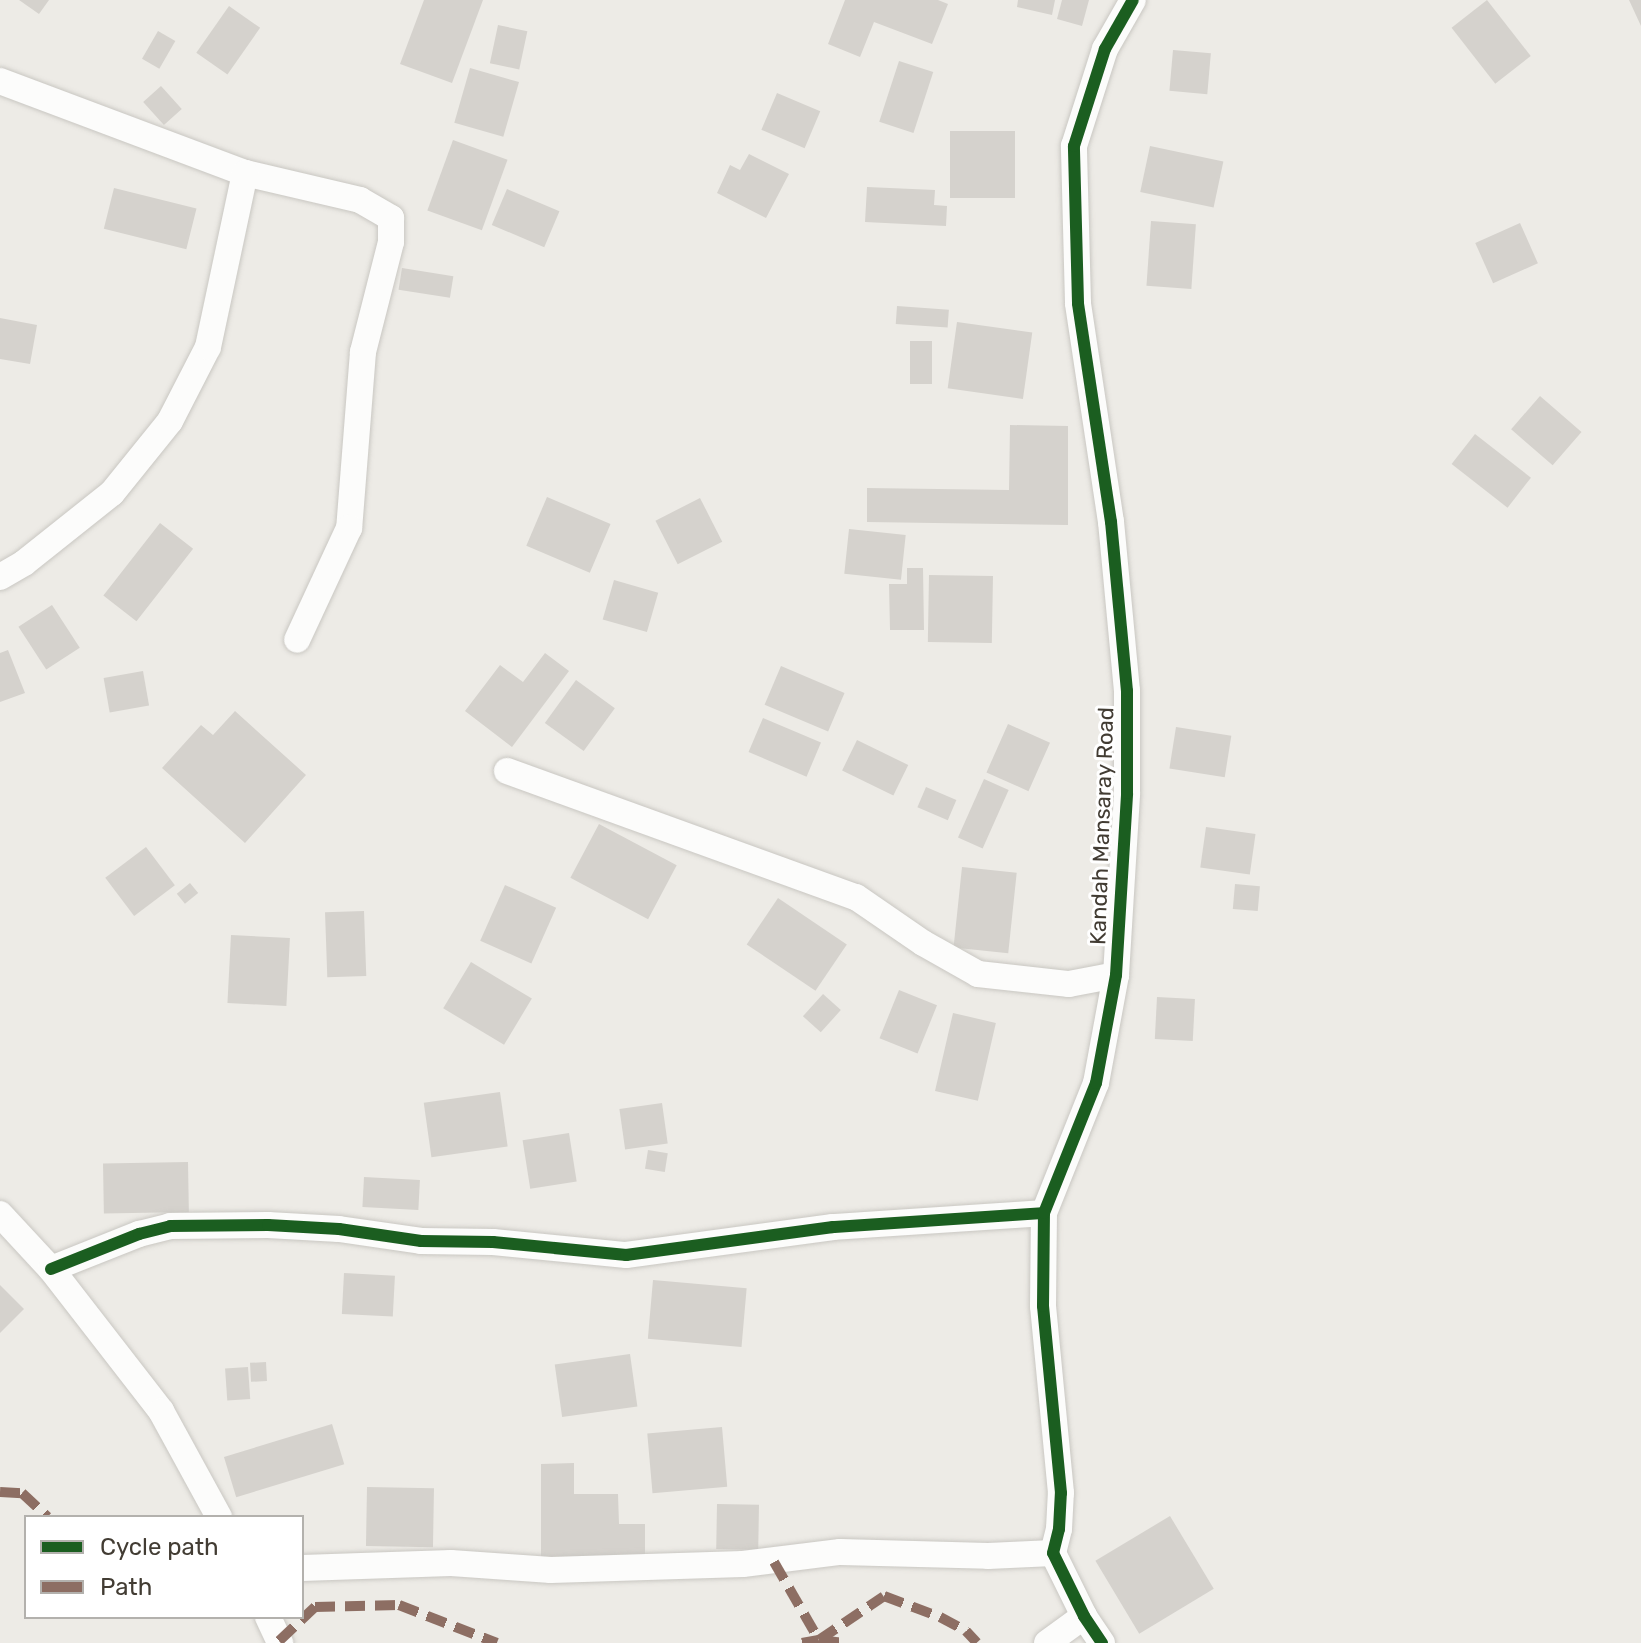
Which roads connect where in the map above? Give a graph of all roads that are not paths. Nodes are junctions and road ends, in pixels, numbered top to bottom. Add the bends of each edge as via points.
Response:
1 (1133, 0) edge
2 (0, 81) edge
3 (245, 173) junction
4 (0, 577) edge
5 (297, 640) dead end
6 (507, 771) dead end
7 (1116, 975) junction
8 (1044, 1213) junction
9 (0, 1214) edge
10 (51, 1269) junction
11 (218, 1515) edge
12 (1053, 1553) junction
13 (304, 1568) edge
14 (1084, 1616) junction
15 (269, 1619) edge
16 (280, 1643) edge
17 (1047, 1643) edge
18 (1102, 1643) edge

1 - 7 street, Kandah Mansaray Road via 1105,49 1074,146 1078,303 1111,522 1127,691
2 - 3 street
3 - 4 street via 208,347 170,421 112,493
3 - 5 street via 360,200 391,218 391,242 363,352 349,528
6 - 7 street via 856,897 978,974 1069,984
7 - 8 street, Kandah Mansaray Road via 1096,1083
8 - 10 street via 833,1227 626,1255 421,1241 339,1229 170,1226
8 - 12 street, Kandah Mansaray Road via 1043,1306 1061,1493
9 - 10 street
10 - 11 street via 161,1411
12 - 13 street via 840,1552 743,1564 551,1570 451,1563
12 - 14 street
14 - 17 street
14 - 18 street
15 - 16 street

